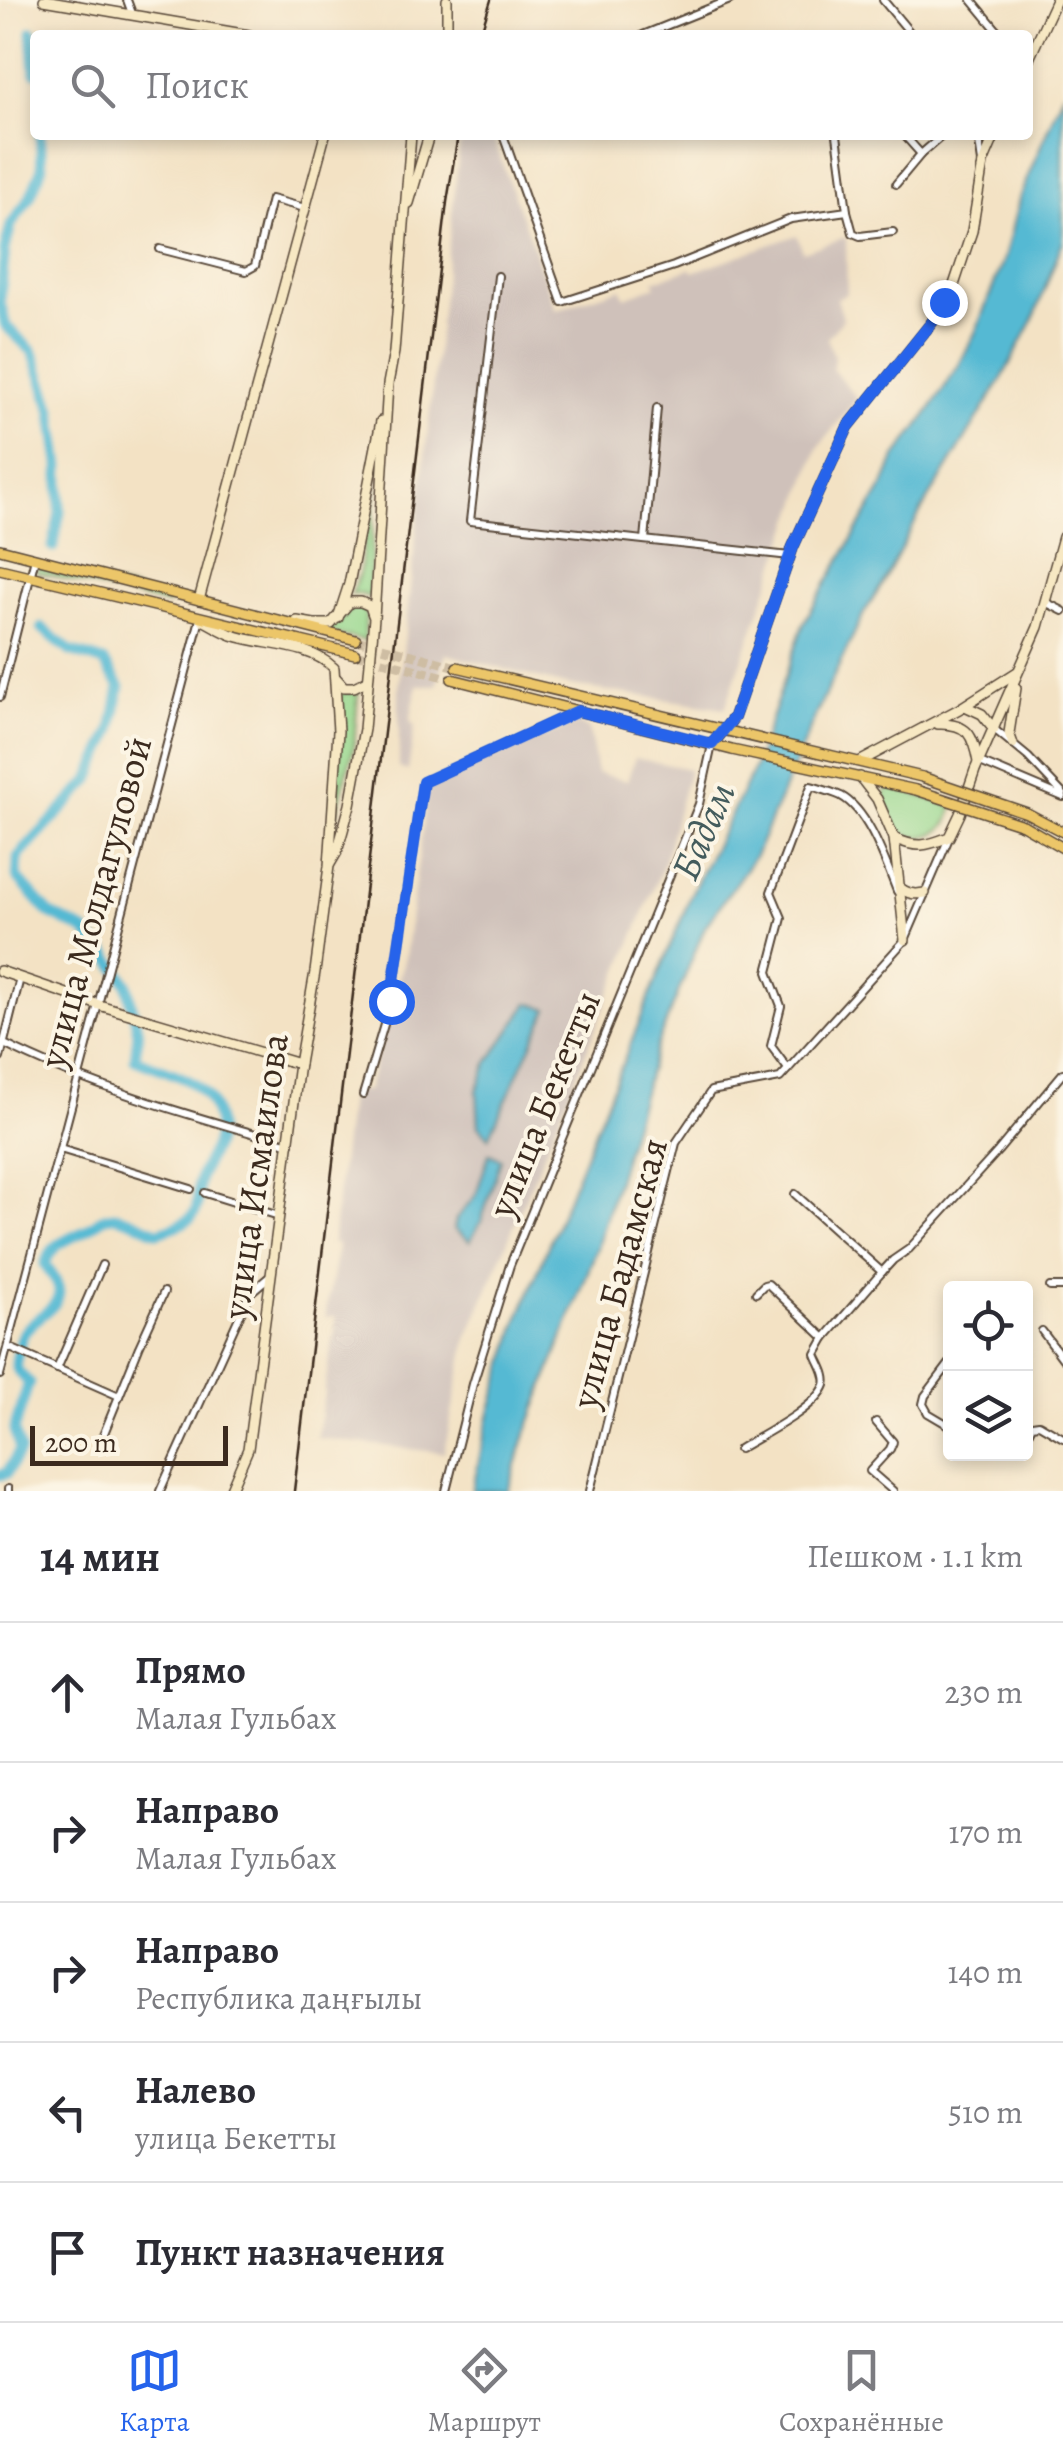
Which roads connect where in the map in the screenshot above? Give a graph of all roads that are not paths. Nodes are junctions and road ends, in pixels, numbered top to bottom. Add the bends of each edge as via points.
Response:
1 (44, 0) edge
2 (127, 0) edge
3 (447, 0) edge
4 (730, 0) edge
5 (883, 0) edge
6 (972, 0) edge
7 (1053, 1) edge
8 (63, 2) edge
9 (133, 16) junction
10 (218, 30) edge
11 (446, 30) edge
12 (655, 30) edge
13 (908, 30) edge
14 (997, 30) edge
15 (1033, 49) edge
16 (324, 140) edge
17 (411, 140) edge
18 (428, 140) edge
19 (505, 140) edge
20 (838, 140) edge
21 (908, 140) edge
22 (937, 140) edge
23 (979, 140) edge
24 (993, 140) edge
25 (921, 154) junction
26 (982, 163) junction
27 (896, 184) dead end
28 (306, 208) junction
29 (847, 210) junction
30 (404, 220) junction
31 (893, 232) dead end
32 (160, 249) dead end
33 (498, 276) dead end
34 (388, 384) junction
35 (657, 408) dead end
36 (1063, 538) edge
37 (645, 540) junction
38 (0, 550) edge
39 (790, 556) junction
40 (35, 558) junction
41 (0, 569) edge
42 (30, 577) junction
43 (204, 601) junction
44 (1045, 602) junction
45 (1063, 611) edge
46 (338, 618) junction
47 (374, 618) junction
48 (200, 619) junction
49 (356, 640) tunnel mouth
50 (354, 654) tunnel mouth
51 (457, 667) tunnel mouth
52 (1018, 673) junction
53 (335, 675) junction
54 (452, 679) tunnel mouth
55 (368, 680) junction
56 (0, 697) edge
57 (965, 706) junction
58 (578, 711) junction
59 (930, 725) junction
60 (994, 729) junction
61 (725, 730) junction
62 (1012, 744) junction
63 (716, 746) junction
64 (860, 761) junction
65 (979, 763) junction
66 (1040, 770) junction
67 (860, 777) junction
68 (884, 782) junction
69 (1031, 784) junction
70 (1063, 795) edge
71 (877, 799) junction
72 (1063, 832) edge
73 (949, 837) junction
74 (894, 838) junction
75 (1063, 848) edge
76 (329, 866) junction
77 (899, 887) junction
78 (925, 892) junction
79 (901, 902) junction
80 (905, 940) junction
81 (0, 971) edge
82 (20, 978) junction
83 (98, 1005) junction
84 (2, 1043) edge
85 (0, 1058) edge
86 (299, 1064) junction
87 (788, 1069) junction
88 (1063, 1072) edge
89 (79, 1077) junction
90 (362, 1095) dead end
91 (290, 1144) junction
92 (60, 1149) junction
93 (191, 1189) dead end
94 (204, 1193) dead end
95 (794, 1194) dead end
96 (279, 1216) junction
97 (102, 1265) dead end
98 (882, 1272) junction
99 (271, 1274) junction
100 (1050, 1287) dead end
101 (1063, 1287) edge
102 (164, 1292) dead end
103 (756, 1293) dead end
104 (1042, 1330) dead end
105 (825, 1338) junction
106 (12, 1348) junction
107 (1063, 1360) edge
108 (57, 1368) junction
109 (943, 1372) edge
110 (0, 1375) edge
111 (119, 1396) junction
112 (876, 1422) dead end
113 (943, 1422) edge
114 (1033, 1425) edge
115 (1063, 1438) edge
116 (100, 1444) dead end
117 (739, 1450) dead end
118 (160, 1491) edge
119 (230, 1491) edge
120 (446, 1491) edge
121 (590, 1491) edge
122 (894, 1491) edge

1 - 8 main road
2 - 9 street
3 - 11 main road
4 - 12 street
5 - 13 street
6 - 14 street
7 - 15 main road
8 - 9 main road
9 - 10 main road
16 - 28 main road
17 - 30 main road
18 - 30 main road
19 - 29 street via 562,302 791,219
20 - 29 street
21 - 25 street
22 - 25 street
23 - 26 street
24 - 26 main road
25 - 27 street
26 - 39 main road via 972,231 953,288 848,427
28 - 32 street via 271,199 255,266 246,271
28 - 43 main road
29 - 31 street via 860,236
30 - 34 main road
33 - 37 street via 470,521
34 - 46 main road
34 - 47 main road, улица Исмаилова
35 - 37 street
36 - 44 main road
37 - 39 street
38 - 40 main road
39 - 61 main road
40 - 42 street
40 - 43 main road
41 - 42 main road
42 - 48 main road
42 - 56 street
43 - 46 main road via 314,624
43 - 49 main road
44 - 45 street
44 - 52 main road
46 - 47 main road via 350,602 361,602
47 - 55 main road, улица Исмаилова
48 - 50 main road
48 - 53 main road via 230,634 316,656
48 - 83 street, улица Молдагуловой
51 - 61 main road
52 - 57 main road
52 - 60 main road
52 - 62 main road
53 - 55 main road via 344,686
53 - 76 main road, улица Исмаилова
54 - 58 main road
55 - 76 main road, улица Исмаилова via 350,804
57 - 59 main road
57 - 60 main road
58 - 63 main road
58 - 90 street via 423,782 391,1001
59 - 64 main road
59 - 65 main road via 958,724 975,744
60 - 62 street
60 - 65 main road
61 - 63 main road
61 - 64 main road
62 - 66 street
63 - 67 main road
63 - 120 street, улица Бекетты via 699,804 510,1265
64 - 72 main road, bridge via 1027,813
65 - 69 street
65 - 73 main road
66 - 69 street
66 - 70 street
67 - 68 main road
67 - 71 main road
68 - 71 main road
68 - 75 main road, bridge via 1023,825
69 - 70 street
71 - 74 main road
73 - 74 main road via 928,845
73 - 78 street, улица Бадамская
74 - 77 main road
76 - 86 main road, улица Исмаилова
77 - 78 main road
77 - 79 main road
78 - 80 street, улица Бадамская
79 - 80 main road
79 - 87 street via 860,815 845,798 811,786 771,892 782,918 768,972 781,1006 771,1046
80 - 87 street, улица Бадамская
81 - 82 main road
82 - 83 main road
82 - 84 street
83 - 86 main road
83 - 89 street, улица Молдагуловой
84 - 85 street
84 - 89 street
86 - 91 main road, улица Исмаилова
87 - 121 street, улица Бадамская via 780,1078 711,1091 676,1143
88 - 98 street via 910,1249
89 - 91 street
89 - 92 street, улица Молдагуловой
91 - 96 main road, улица Исмаилова
92 - 93 street
92 - 106 street, улица Молдагуловой
94 - 96 street
95 - 98 street
96 - 99 main road, улица Исмаилова
97 - 108 street
98 - 105 street
99 - 118 street via 250,1294
99 - 119 main road, улица Исмаилова via 248,1449
100 - 101 street
102 - 111 street
103 - 105 street via 768,1284
104 - 107 street
105 - 117 street via 816,1354 824,1386 813,1402
106 - 108 street
106 - 110 street, улица Молдагуловой
108 - 111 street
109 - 113 street via 923,1404
111 - 116 street
112 - 122 street via 892,1442 870,1471
114 - 115 street

